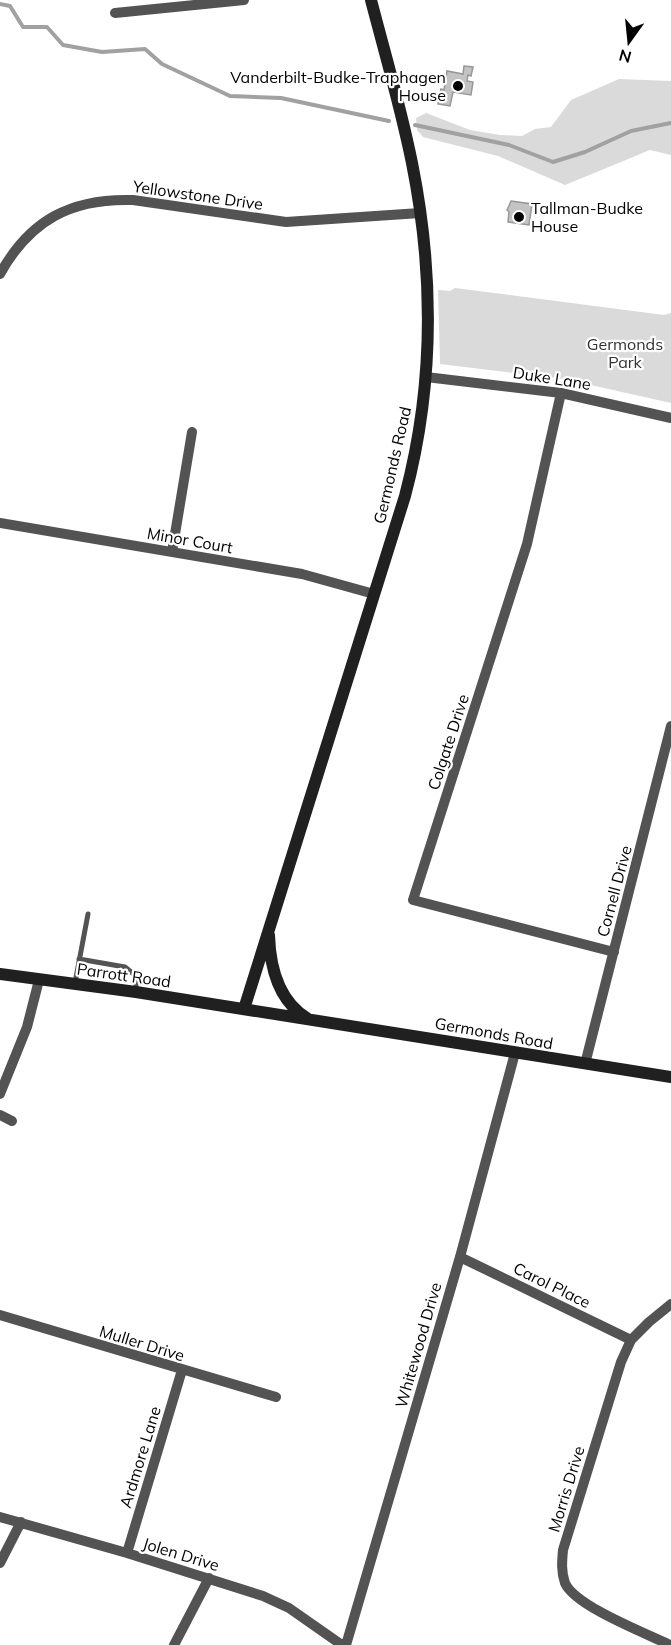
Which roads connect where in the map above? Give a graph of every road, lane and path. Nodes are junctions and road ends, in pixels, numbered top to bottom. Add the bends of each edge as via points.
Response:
1 (244, 0) edge
2 (371, 0) edge
3 (115, 13) dead end
4 (420, 213) junction
5 (0, 274) edge
6 (426, 376) junction
7 (561, 393) junction
8 (671, 418) edge
9 (192, 432) dead end
10 (0, 523) edge
11 (172, 552) junction
12 (374, 594) junction
13 (671, 726) edge
14 (88, 914) dead end
15 (269, 925) junction
16 (614, 951) junction
17 (79, 959) junction
18 (0, 974) edge
19 (39, 980) junction
20 (75, 984) junction
21 (136, 992) junction
22 (244, 1009) junction
23 (312, 1020) junction
24 (515, 1053) junction
25 (585, 1064) junction
26 (671, 1077) edge
27 (0, 1094) edge
28 (0, 1115) edge
29 (12, 1121) dead end
30 (460, 1257) junction
31 (671, 1304) edge
32 (0, 1315) edge
33 (631, 1340) junction
34 (182, 1370) junction
35 (276, 1397) dead end
36 (0, 1517) edge
37 (21, 1522) junction
38 (127, 1553) junction
39 (0, 1563) edge
40 (209, 1578) junction
41 (174, 1645) edge
42 (344, 1645) edge
43 (670, 1645) edge

1 - 3 street
2 - 4 street, Germonds Road
4 - 5 street, Yellowstone Drive via 286,222 112,200 61,212 35,228 10,255
4 - 6 street, Germonds Road via 427,282
6 - 7 street, Duke Lane
6 - 12 street, Germonds Road via 408,482
7 - 8 street, Duke Lane
7 - 16 street, Colgate Drive via 527,544 413,900
9 - 11 street
10 - 11 street, Minor Court
11 - 12 street, Minor Court via 302,574
12 - 15 street, Germonds Road
13 - 16 street, Cornell Drive
14 - 17 lane
15 - 22 street, Germonds Road
15 - 23 street, Germonds Road via 277,982 293,1008
16 - 25 street, Cornell Drive
17 - 20 lane
17 - 21 lane via 125,967 136,976
18 - 19 street, Parrott Road
19 - 20 street, Parrott Road
19 - 27 street via 27,1026
20 - 21 street, Parrott Road
21 - 22 street, Parrott Road
22 - 23 street, Germonds Road
23 - 24 street, Germonds Road
24 - 25 street, Germonds Road
24 - 30 street, Whitewood Drive
25 - 26 street, Germonds Road
28 - 29 street
30 - 33 street, Carol Place
30 - 42 street, Whitewood Drive
31 - 33 street, Morris Drive
32 - 34 street, Muller Drive
33 - 43 street, Morris Drive via 561,1566 565,1583 576,1597
34 - 35 street, Muller Drive
34 - 38 street, Ardmore Lane
36 - 37 street, Jolen Drive
37 - 38 street, Jolen Drive
37 - 39 street
38 - 40 street, Jolen Drive
40 - 41 street
40 - 42 street, Jolen Drive via 289,1608

